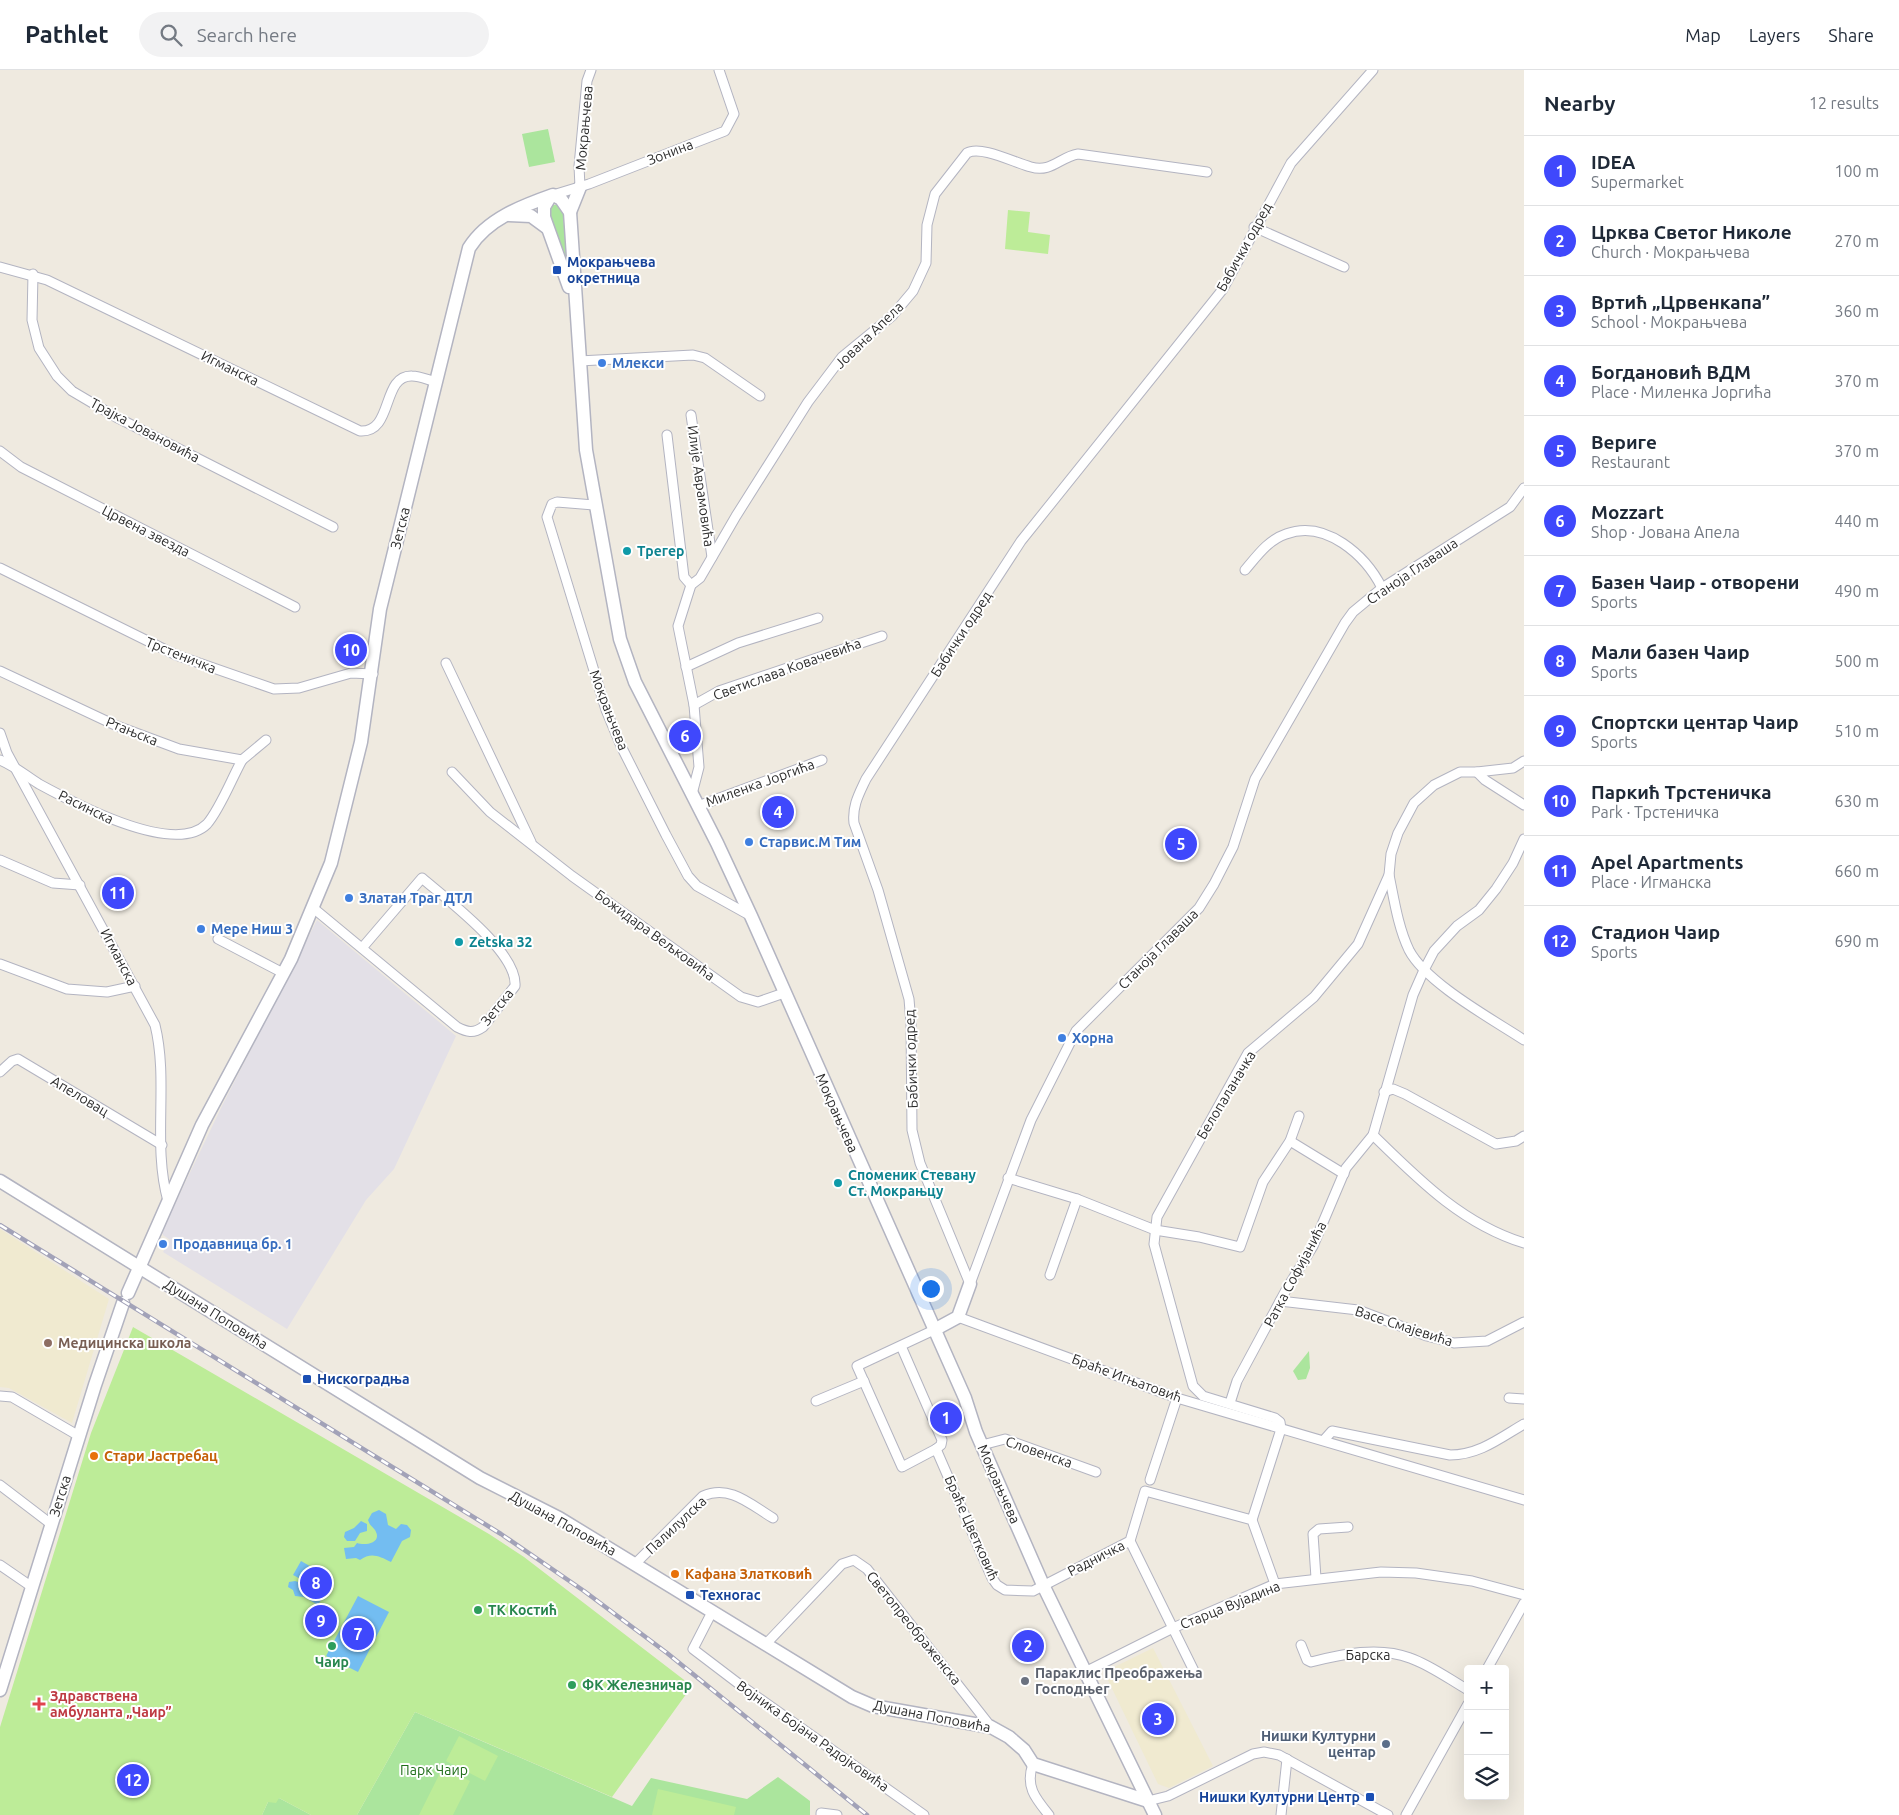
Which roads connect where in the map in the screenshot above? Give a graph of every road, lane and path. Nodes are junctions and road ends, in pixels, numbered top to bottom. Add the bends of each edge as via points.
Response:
1 (590, 70) edge
2 (720, 70) edge
3 (1373, 70) edge
4 (1207, 172) dead end
5 (580, 187) junction
6 (551, 196) junction
7 (570, 212) junction
8 (504, 216) junction
9 (546, 227) junction
10 (1254, 227) junction
11 (0, 267) edge
12 (1344, 267) dead end
13 (32, 274) junction
14 (574, 301) junction
15 (579, 361) junction
16 (436, 382) junction
17 (760, 396) dead end
18 (691, 415) dead end
19 (667, 435) dead end
20 (0, 451) edge
21 (1524, 488) edge
22 (594, 504) junction
23 (333, 527) dead end
24 (712, 557) junction
25 (0, 568) edge
26 (1246, 570) dead end
27 (691, 585) junction
28 (1382, 588) junction
29 (295, 607) dead end
30 (818, 618) dead end
31 (882, 636) dead end
32 (446, 663) dead end
33 (686, 667) junction
34 (0, 671) edge
35 (372, 674) junction
36 (694, 705) junction
37 (0, 733) edge
38 (266, 740) dead end
39 (0, 760) edge
40 (242, 760) junction
41 (822, 760) dead end
42 (1524, 762) edge
43 (16, 768) junction
44 (452, 772) dead end
45 (1477, 772) junction
46 (695, 800) junction
47 (1524, 806) edge
48 (1524, 839) edge
49 (532, 845) junction
50 (0, 860) edge
51 (1389, 875) junction
52 (80, 885) junction
53 (312, 907) junction
54 (751, 916) junction
55 (218, 939) dead end
56 (362, 948) junction
57 (0, 964) edge
58 (1424, 970) junction
59 (283, 973) junction
60 (135, 986) junction
61 (784, 993) junction
62 (1524, 1040) edge
63 (0, 1072) edge
64 (1384, 1092) junction
65 (1298, 1116) dead end
66 (1373, 1135) junction
67 (1524, 1136) edge
68 (1290, 1141) junction
69 (162, 1145) junction
70 (1344, 1174) junction
71 (1008, 1178) junction
72 (0, 1181) edge
73 (1077, 1199) junction
74 (168, 1201) junction
75 (1155, 1230) junction
76 (1524, 1243) edge
77 (140, 1268) junction
78 (1050, 1276) dead end
79 (970, 1284) junction
80 (1280, 1301) junction
81 (958, 1317) junction
82 (1524, 1322) edge
83 (934, 1330) junction
84 (901, 1346) junction
85 (864, 1381) junction
86 (0, 1396) edge
87 (1177, 1398) junction
88 (1509, 1398) dead end
89 (1524, 1399) edge
90 (816, 1401) dead end
91 (1230, 1403) junction
92 (1524, 1424) edge
93 (1281, 1428) junction
94 (79, 1436) junction
95 (1324, 1440) junction
96 (982, 1445) junction
97 (936, 1449) junction
98 (1096, 1472) dead end
99 (1150, 1480) dead end
100 (0, 1485) edge
101 (1524, 1500) edge
102 (773, 1518) dead end
103 (1252, 1520) junction
104 (52, 1524) junction
105 (1348, 1526) dead end
106 (1130, 1541) junction
107 (635, 1564) junction
108 (0, 1565) edge
109 (1316, 1578) junction
110 (1275, 1584) junction
111 (1043, 1585) junction
112 (32, 1587) junction
113 (1524, 1595) edge
114 (1524, 1603) edge
115 (712, 1612) junction
116 (1173, 1628) junction
117 (765, 1645) junction
118 (1301, 1645) dead end
119 (1490, 1665) edge
120 (1194, 1670) dead end
121 (1085, 1672) junction
122 (1464, 1688) edge
123 (0, 1690) edge
124 (1465, 1710) edge
125 (991, 1727) junction
126 (1287, 1759) junction
127 (1033, 1764) junction
128 (1148, 1801) junction
129 (821, 1814) edge
130 (837, 1815) edge
131 (924, 1815) edge
132 (1049, 1815) edge
133 (1154, 1815) edge
134 (1281, 1815) edge
135 (1388, 1815) edge
136 (1406, 1815) edge

1 - 5 street, Мокрањчева via 579,166
2 - 5 street, Зонина via 734,114 725,131
3 - 10 street, Бабички одред via 1291,163
4 - 24 street, Јована Апела via 1078,154 1068,156 1053,167 1037,168 978,151 967,153 935,194 927,224 926,263 913,291 892,316 842,356 808,402
5 - 6 street, Зонина
5 - 7 street
6 - 7 street via 562,199
6 - 8 street, Зетска
6 - 9 street, Мокрањчева via 543,212
7 - 14 street, Мокрањчева
8 - 9 street via 531,216
8 - 16 street, Зетска via 482,232 470,248
9 - 14 street, Мокрањчева
10 - 12 street
10 - 79 street, Бабички одред via 1223,289 1020,542 866,779 855,802 854,823 878,890 908,999 912,1130 920,1163
11 - 13 street, Игманска
13 - 16 street, Игманска via 360,431 367,432 378,424 394,388 402,379 413,376
13 - 23 street, Трајка Јовановића via 32,320 39,348 57,376 72,391 116,418
14 - 15 street, Мокрањчева
15 - 17 street via 693,355 711,361
15 - 22 street, Мокрањчева
16 - 35 street, Зетска via 380,609
18 - 24 street, Илије Аврамовића
19 - 27 street via 684,576
20 - 29 street, Црвена звезда via 21,467
21 - 28 street, Станоја Главаша via 1510,507
22 - 46 street, Мокрањчева via 620,639 635,682
22 - 54 street, Мокрањчева via 557,502 552,504 547,517 606,710 688,876 707,892
24 - 27 street, Јована Апела via 700,578
25 - 35 street, Трстеничка via 176,655 274,689 299,688 351,673
26 - 28 street via 1277,538 1286,533 1311,532 1338,540 1351,548 1374,571
27 - 33 street, Јована Апела via 678,626
28 - 71 street, Станоја Главаша via 1345,623 1260,770 1233,848 1199,908 1076,1031 1031,1120
30 - 33 street via 738,643
31 - 36 street, Светислава Ковачевића via 719,691
32 - 49 street, Божидара Вељковића
33 - 36 street, Јована Апела
34 - 40 street, Ртањска via 117,726 170,745
35 - 53 street, Зетска via 343,821 331,863
36 - 46 street, Јована Апела via 700,767
37 - 43 street, Игманска via 6,753
38 - 40 street
39 - 43 street, Расинска
40 - 43 street, Расинска via 210,819 199,829 185,833 160,833 112,821 37,783
41 - 46 street, Миленка Јоргића
42 - 45 street, Белопаланачка via 1513,768
43 - 52 street, Игманска
44 - 49 street, Божидара Вељковића via 490,812
45 - 47 street
45 - 51 street, Белопаланачка via 1460,772 1434,785 1414,803 1391,854
46 - 54 street, Мокрањчева
48 - 58 street, Ратка Софијанића via 1496,889 1479,910 1457,926 1434,951
49 - 61 street, Божидара Вељковића via 747,1000 758,1002
50 - 52 street via 53,883
51 - 58 street via 1409,950
51 - 75 street, Белопаланачка via 1358,944 1314,997 1248,1053 1161,1206
52 - 60 street, Игманска
53 - 56 street, Зетска
53 - 59 street, Зетска
54 - 61 street, Мокрањчева
55 - 59 street
56 - 56 street, Зетска via 457,1028 467,1032 476,1032 483,1027 515,986 511,968 494,940 422,878
57 - 60 street via 67,989 107,992
58 - 62 street
58 - 64 street, Ратка Софијанића via 1413,995
59 - 74 street, Зетска via 202,1125
60 - 69 street, Игманска via 158,1037
61 - 83 street, Мокрањчева
63 - 69 street, Апеловац via 12,1060 18,1059
64 - 66 street, Ратка Софијанића
64 - 67 street via 1393,1090 1405,1094 1496,1144 1516,1141
65 - 68 street
66 - 70 street, Ратка Софијанића
66 - 76 street via 1417,1178 1459,1212 1482,1227
68 - 70 street
68 - 75 street via 1263,1182 1240,1248
69 - 74 street, Игманска via 162,1179
70 - 80 street, Ратка Софијанића via 1316,1240
71 - 73 street
71 - 79 street, Станоја Главаша
72 - 77 street, Душана Поповића
73 - 75 street
73 - 78 street
74 - 77 street, Зетска
75 - 91 street, Белопаланачка via 1158,1261 1193,1386 1203,1396
77 - 94 street, Зетска via 125,1298
77 - 107 street, Душана Поповића via 480,1478 559,1518
79 - 81 street, Станоја Главаша
80 - 82 street, Васе Смајевића via 1358,1310 1454,1343 1487,1341
80 - 91 street, Ратка Софијанића via 1237,1381
81 - 83 street
81 - 87 street, Браће Игњатовић
83 - 84 street
83 - 96 street, Мокрањчева
84 - 85 street via 857,1366
84 - 97 street, Браће Цветковић via 942,1440
85 - 90 street
85 - 97 street via 902,1467
86 - 94 street via 12,1397
87 - 93 street, Браће Игњатовић
87 - 99 street
88 - 89 street
91 - 93 street, Белопаланачка via 1275,1418
92 - 95 street via 1483,1449 1461,1455 1332,1431
93 - 95 street, Браће Игњатовић
93 - 103 street
94 - 104 street, Зетска
95 - 101 street, Браће Игњатовић
96 - 98 street, Словенска via 1006,1439
96 - 111 street, Мокрањчева
97 - 111 street, Браће Цветковић via 992,1578 1001,1588 1010,1591 1034,1591
100 - 104 street
102 - 107 street, Палилулска via 739,1497 713,1491 703,1496
103 - 106 street, Радничка via 1145,1491
103 - 110 street
104 - 112 street, Зетска
105 - 109 street via 1320,1529 1313,1534
106 - 111 street, Радничка
106 - 116 street, Старца Вујадина
107 - 115 street, Душана Поповића
108 - 112 street
109 - 110 street, Старца Вујадина
109 - 113 street, Старца Вујадина via 1381,1572 1416,1573 1472,1581
110 - 116 street, Старца Вујадина
111 - 121 street, Мокрањчева
112 - 123 street, Зетска
114 - 119 street
115 - 117 street, Душана Поповића
115 - 131 street, Војника Бојана Радојковића via 693,1649
116 - 120 street, Старца Вујадина
116 - 121 street, Старца Вујадина
117 - 125 street, Душана Поповића via 861,1701
117 - 125 street, Светопреображенска via 842,1564 854,1560 867,1569
118 - 122 street, Барска via 1311,1662 1350,1654 1404,1656
121 - 128 street, Мокрањчева
124 - 136 street
125 - 127 street, Душана Поповића via 1024,1750
126 - 128 street via 1271,1753 1253,1754 1168,1796
126 - 134 street
126 - 135 street
127 - 128 street
127 - 132 street via 1028,1778 1032,1791
128 - 133 street, Мокрањчева
129 - 130 street

